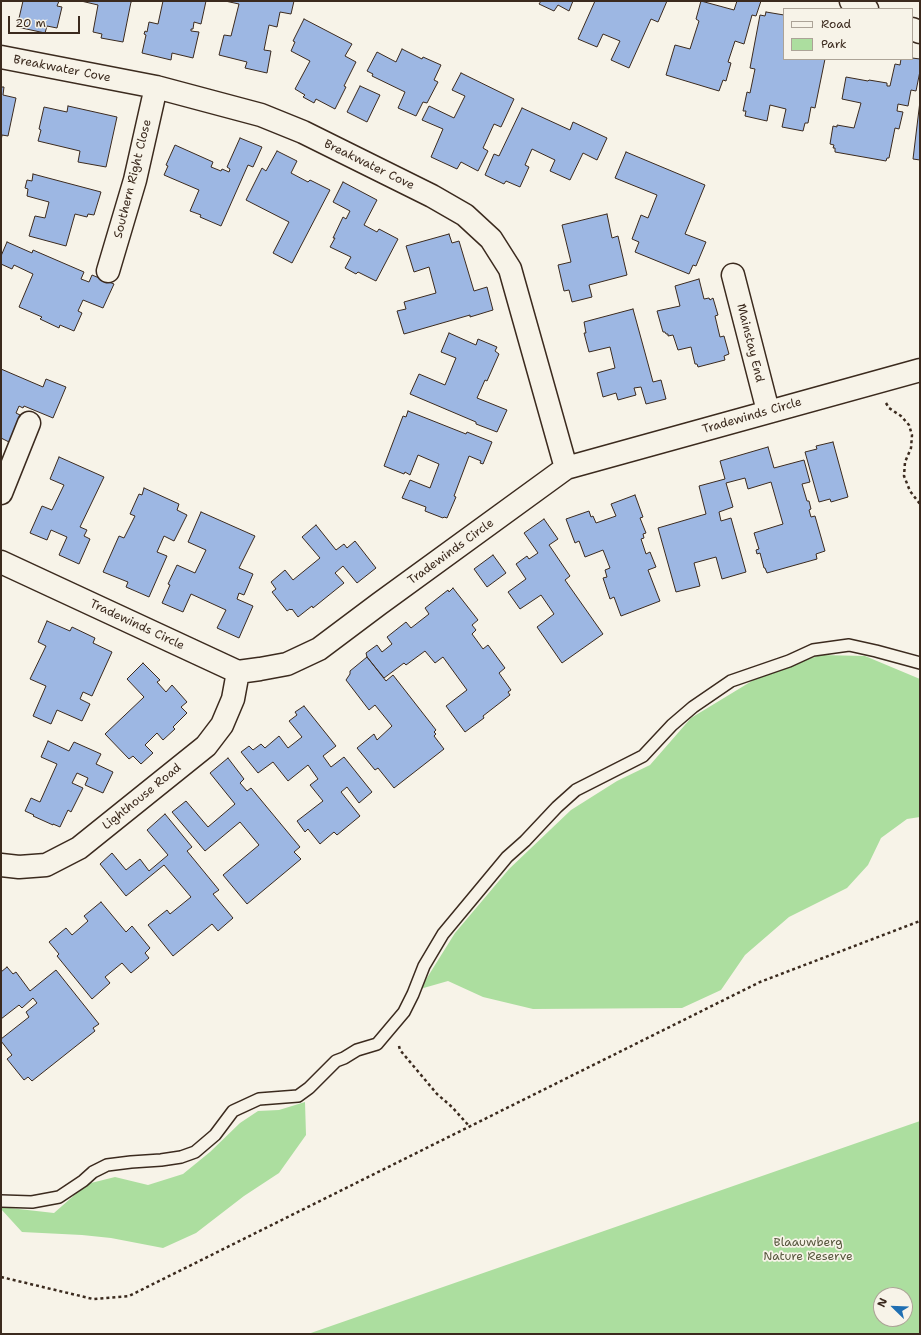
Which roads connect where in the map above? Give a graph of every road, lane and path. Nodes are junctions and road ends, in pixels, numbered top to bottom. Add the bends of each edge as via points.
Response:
1 (851, 1) edge
2 (865, 8) edge
3 (1, 57) edge
4 (156, 86) junction
5 (108, 271) dead end
6 (733, 275) dead end
7 (920, 370) edge
8 (881, 380) junction
9 (768, 412) junction
10 (29, 423) dead end
11 (566, 468) junction
12 (1, 493) edge
13 (920, 504) edge
14 (1, 562) edge
15 (920, 664) edge
16 (238, 672) junction
17 (1, 864) edge
18 (920, 921) edge
19 (391, 1027) junction
20 (470, 1127) junction
21 (1, 1201) edge
22 (1, 1277) edge

1 - 2 street
3 - 4 street, Breakwater Cove
4 - 5 street, Southern Right Close via 135,180
4 - 11 street, Breakwater Cove via 261,115 303,132 432,196 465,215 491,239 510,269
6 - 9 street, Mainstay End
7 - 8 street, Tradewinds Circle
8 - 9 street, Tradewinds Circle
8 - 13 path via 884,400 889,408 909,425 912,435 911,448 905,462 904,476 910,491
9 - 11 street, Tradewinds Circle
10 - 12 street
11 - 16 street, Tradewinds Circle via 319,650 287,664
14 - 16 street, Tradewinds Circle
15 - 19 lane via 849,645 813,650 731,681 706,698 672,726 644,756 576,790 507,857 442,934 424,966 404,1012
16 - 17 street, Lighthouse Road via 233,699 222,725 206,746 79,848 46,865 19,867
18 - 20 path via 760,982
19 - 20 path via 400,1050 437,1094
19 - 21 lane via 377,1044 357,1050 336,1061 298,1096 259,1099 232,1111 215,1135 195,1152 161,1160 107,1165 59,1197 32,1202
20 - 22 path via 129,1296 92,1300

